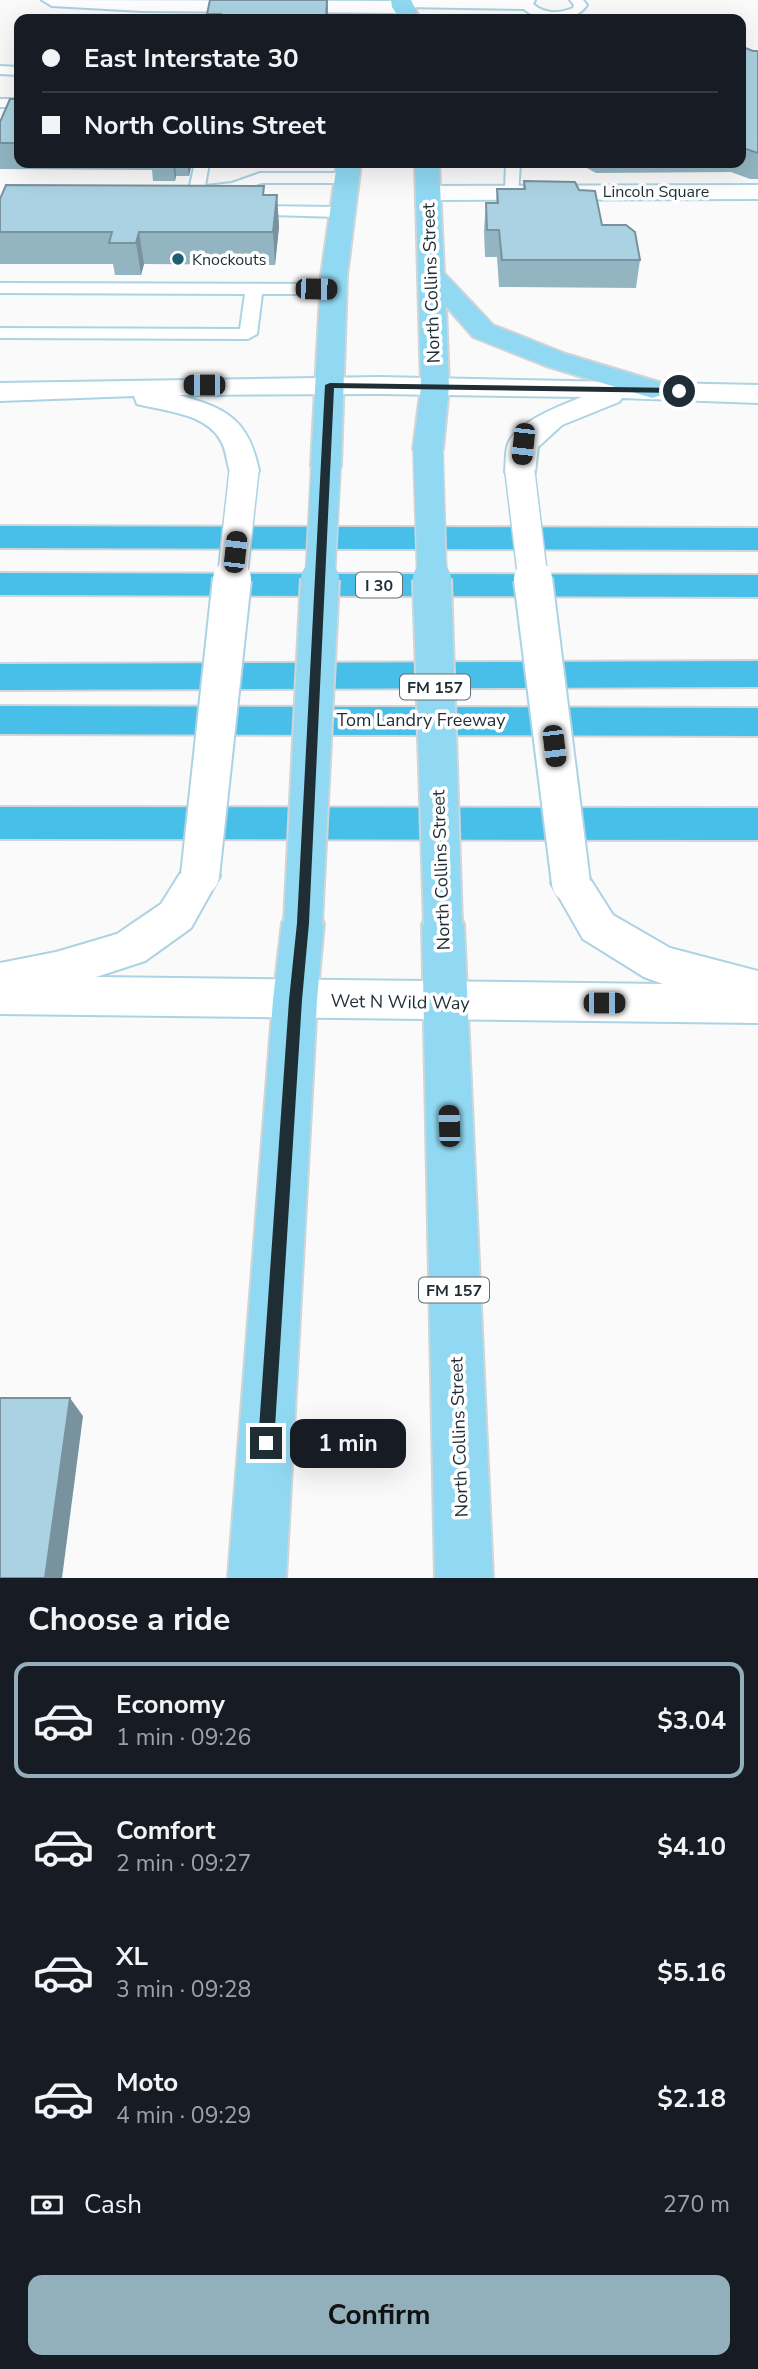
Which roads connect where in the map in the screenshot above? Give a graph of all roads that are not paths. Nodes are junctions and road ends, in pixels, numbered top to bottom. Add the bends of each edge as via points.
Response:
1 (52, 0) edge
2 (576, 0) edge
3 (528, 2) edge
4 (401, 10) edge
5 (566, 14) edge
6 (200, 168) edge
7 (427, 168) edge
8 (513, 168) edge
9 (261, 170) edge
10 (347, 170) edge
11 (513, 192) junction
12 (758, 192) edge
13 (428, 193) junction
14 (229, 211) edge
15 (339, 212) junction
16 (433, 277) junction
17 (0, 288) edge
18 (254, 289) junction
19 (333, 289) junction
20 (0, 333) edge
21 (330, 385) junction
22 (435, 387) junction
23 (83, 388) junction
24 (652, 389) junction
25 (0, 392) edge
26 (758, 394) edge
27 (0, 537) edge
28 (758, 539) edge
29 (0, 584) edge
30 (758, 586) edge
31 (758, 674) edge
32 (0, 677) edge
33 (0, 720) edge
34 (758, 722) edge
35 (0, 823) edge
36 (361, 824) junction
37 (758, 824) edge
38 (0, 845) edge
39 (0, 981) edge
40 (758, 989) edge
41 (0, 995) edge
42 (295, 1000) junction
43 (444, 1002) junction
44 (758, 1004) edge
45 (257, 1578) edge
46 (464, 1578) edge

1 - 4 main road
2 - 5 lane via 581,5 577,11
3 - 4 lane
6 - 9 lane via 191,190 234,187
7 - 13 main road, North Collins Street / FM 157
8 - 11 lane
9 - 10 lane
10 - 15 main road
11 - 12 main road, Lincoln Square
11 - 13 main road, Lincoln Square
13 - 16 main road, North Collins Street / FM 157
14 - 15 lane
15 - 19 main road
16 - 22 main road, North Collins Street / FM 157
16 - 24 main road via 483,331 556,360
17 - 18 lane
18 - 19 lane
18 - 20 lane via 248,334
19 - 21 main road
21 - 22 main road
21 - 23 main road
21 - 42 main road, bridge via 303,923
22 - 24 main road
22 - 43 main road, North Collins Street / FM 157, bridge via 428,449
23 - 25 main road
23 - 39 main road, bridge via 181,403 223,423 238,442 244,471 200,876 176,916 130,948 56,971
24 - 26 main road
24 - 40 main road, bridge via 606,397 552,419 523,444 520,472 571,883 598,927 659,964
27 - 28 highway
29 - 30 highway, I 30
31 - 32 highway
33 - 34 highway, Tom Landry Freeway
35 - 36 highway
36 - 37 highway
36 - 38 highway
41 - 42 main road, Wet N Wild Way
42 - 43 main road, Wet N Wild Way
42 - 45 main road
43 - 44 main road, Wet N Wild Way
43 - 46 main road, North Collins Street / FM 157

